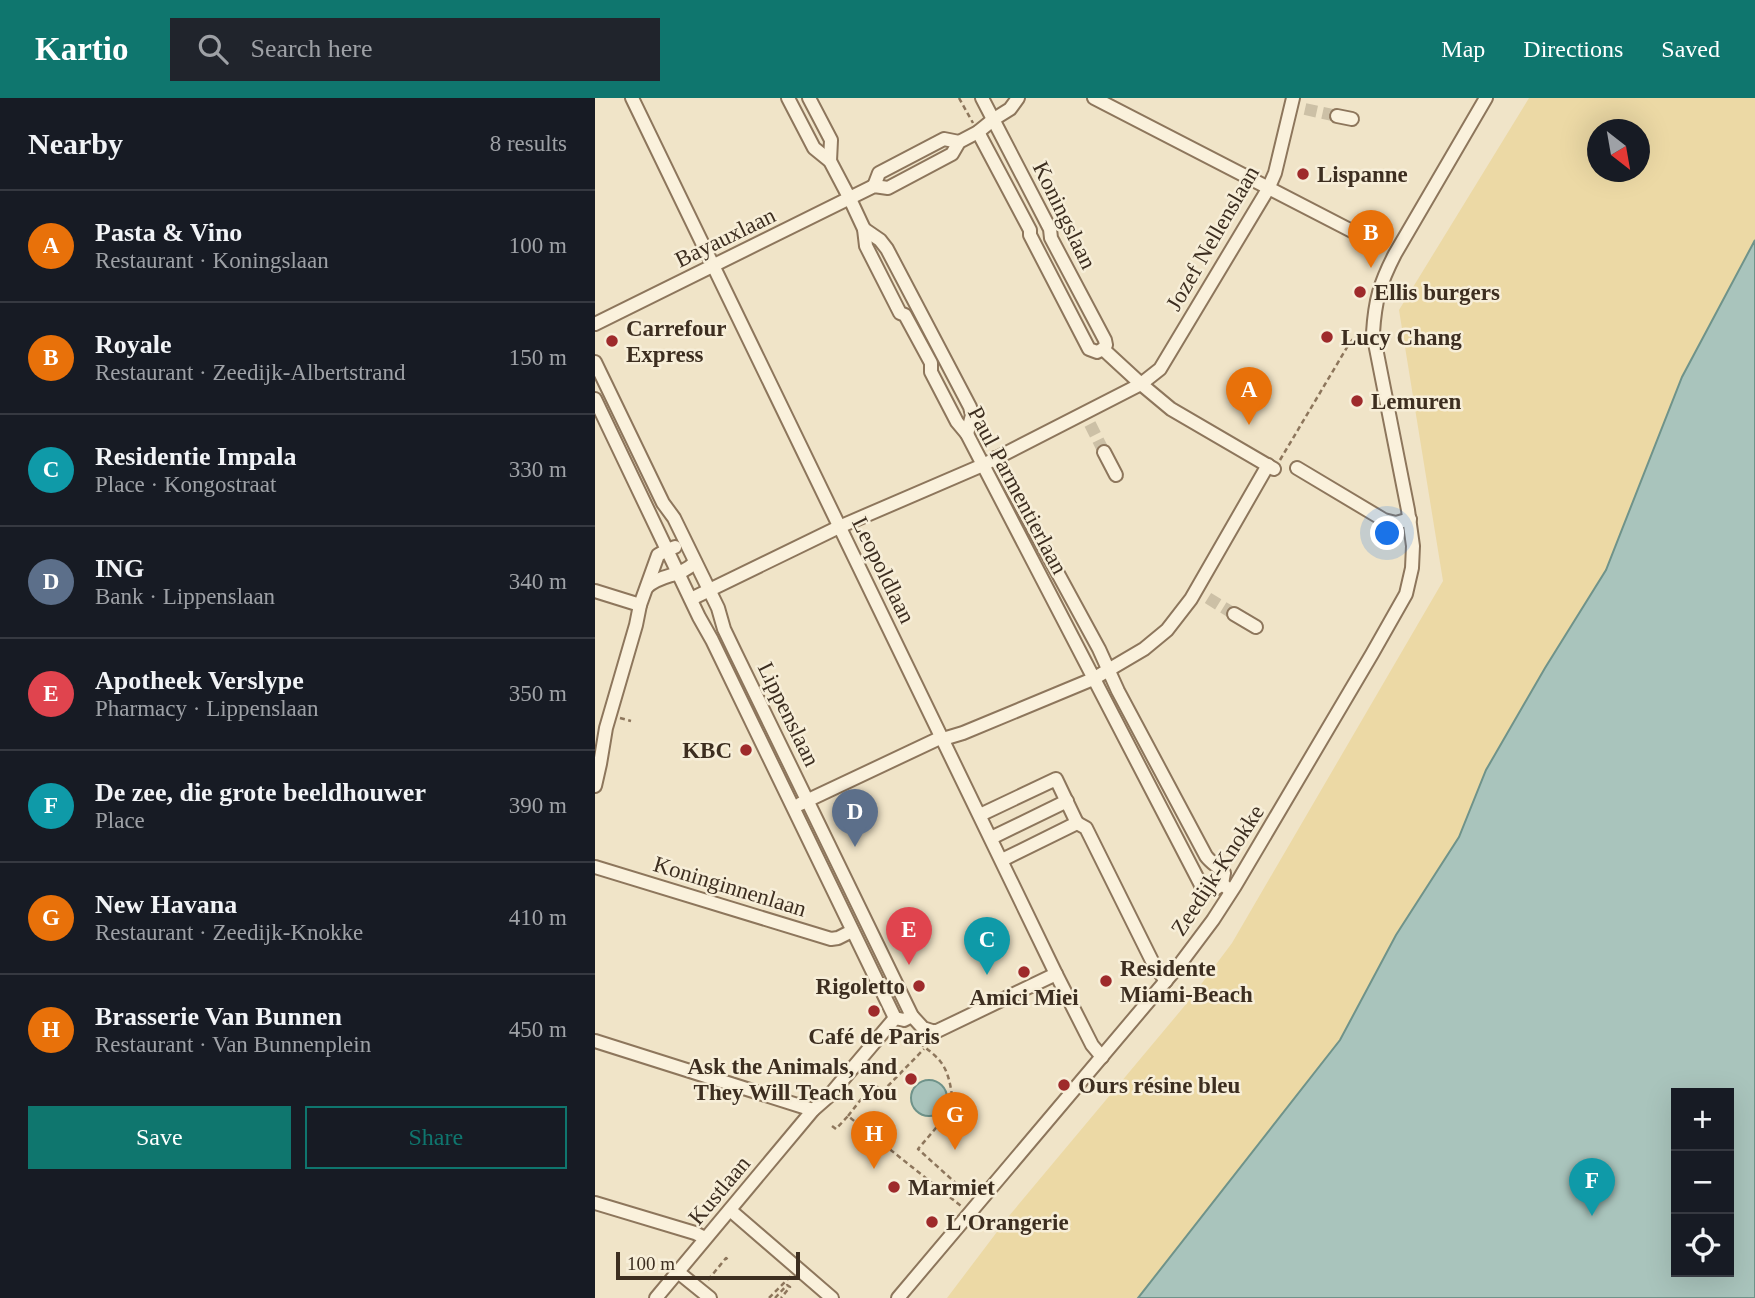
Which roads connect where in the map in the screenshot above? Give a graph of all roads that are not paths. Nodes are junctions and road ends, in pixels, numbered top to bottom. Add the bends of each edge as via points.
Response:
1 (632, 98) edge
2 (788, 98) edge
3 (809, 98) edge
4 (982, 98) edge
5 (1018, 98) edge
6 (1094, 98) edge
7 (1486, 98) edge
8 (1292, 102) edge
9 (1305, 109) tunnel mouth
10 (1337, 116) tunnel mouth
11 (994, 119) junction
12 (1352, 119) dead end
13 (978, 132) junction
14 (830, 161) junction
15 (1268, 189) junction
16 (850, 198) junction
17 (864, 229) junction
18 (1377, 244) dead end
19 (714, 267) junction
20 (595, 324) edge
21 (1103, 349) junction
22 (595, 362) edge
23 (1141, 384) junction
24 (595, 399) edge
25 (967, 435) junction
26 (1104, 452) tunnel mouth
27 (995, 458) junction
28 (983, 465) junction
29 (1297, 468) dead end
30 (1116, 475) dead end
31 (1410, 519) junction
32 (839, 527) junction
33 (687, 545) junction
34 (667, 550) junction
35 (695, 562) junction
36 (679, 575) junction
37 (647, 588) junction
38 (710, 590) junction
39 (595, 591) edge
40 (1196, 591) junction
41 (1208, 598) tunnel mouth
42 (691, 599) junction
43 (641, 605) junction
44 (1234, 614) tunnel mouth
45 (1256, 627) dead end
46 (1109, 670) junction
47 (1093, 679) junction
48 (601, 726) edge
49 (943, 738) junction
50 (595, 786) edge
51 (808, 800) junction
52 (1067, 801) junction
53 (794, 807) junction
54 (980, 815) junction
55 (1077, 823) junction
56 (991, 838) junction
57 (1002, 860) junction
58 (595, 867) edge
59 (1227, 888) junction
60 (852, 930) junction
61 (1056, 974) junction
62 (1165, 981) junction
63 (912, 1016) junction
64 (895, 1018) junction
65 (595, 1041) edge
66 (1102, 1057) junction
67 (813, 1110) junction
68 (595, 1203) edge
69 (730, 1210) junction
70 (705, 1238) junction
71 (678, 1272) junction
72 (705, 1294) edge
73 (656, 1298) edge
74 (832, 1298) edge
75 (898, 1298) edge

1 - 19 street, Leopoldlaan
2 - 14 street, Paul Parmentierlaan via 814,148
3 - 14 street via 831,140
4 - 11 street, Koningslaan
5 - 11 street, Bayauxlaan
6 - 15 street
7 - 31 street, Zeedijk-Knokke via 1383,277 1375,306 1373,333
8 - 9 street
8 - 15 street, Jozef Nellenslaan
10 - 12 street
11 - 13 street, Bayauxlaan
11 - 21 street, Koningslaan via 1105,340
13 - 16 street, Bayauxlaan via 958,142 952,154 888,188 874,186
13 - 21 street, Koningslaan via 1089,349
14 - 16 street, Paul Parmentierlaan
15 - 18 street
15 - 23 street, Jozef Nellenslaan via 1160,369
16 - 17 street, Paul Parmentierlaan
16 - 19 street, Bayauxlaan
17 - 25 street, Paul Parmentierlaan via 866,246
17 - 25 street via 887,249 970,407
19 - 20 street, Bayauxlaan
19 - 32 street, Leopoldlaan
21 - 23 street, Koningslaan
22 - 33 street, Lippenslaan
23 - 27 street, Jozef Nellenslaan via 1087,418
23 - 40 street, Koningslaan via 1171,409 1271,467
24 - 34 street, Lippenslaan
25 - 28 street, Paul Parmentierlaan
26 - 30 street
27 - 28 street, Jozef Nellenslaan
27 - 46 street, Paul Parmentierlaan
28 - 32 street, Jozef Nellenslaan
28 - 47 street, Paul Parmentierlaan
29 - 31 street via 1384,520
31 - 59 street, Zeedijk-Knokke via 1412,568 1406,594
32 - 38 street, Jozef Nellenslaan
32 - 49 street, Leopoldlaan
33 - 34 street
33 - 35 street, Lippenslaan
34 - 36 street, Lippenslaan
34 - 37 street via 658,555
35 - 36 street
35 - 38 street, Lippenslaan
36 - 37 street via 660,578
36 - 42 street, Lippenslaan
37 - 43 street
38 - 42 street, Jozef Nellenslaan
38 - 51 street, Lippenslaan via 736,654
39 - 43 street
40 - 41 street
40 - 46 street via 1167,630
42 - 53 street, Lippenslaan
43 - 48 street
44 - 45 street
46 - 47 street
46 - 59 street, Paul Parmentierlaan via 1206,856 1224,873
47 - 49 street
47 - 59 street, Paul Parmentierlaan via 1201,885 1208,890
48 - 50 street
49 - 51 street
49 - 54 street, Leopoldlaan
51 - 53 street
51 - 63 street, Lippenslaan
52 - 54 street via 1056,779
52 - 55 street
52 - 56 street
53 - 60 street, Lippenslaan
54 - 56 street, Leopoldlaan
55 - 57 street
55 - 62 street via 1086,828
56 - 57 street, Leopoldlaan
57 - 61 street, Leopoldlaan
58 - 60 street, Koninginnenlaan via 831,940
59 - 62 street, Zeedijk-Knokke via 1213,920
60 - 64 street, Lippenslaan
61 - 63 street via 935,1032 923,1028
61 - 66 street, Leopoldlaan
62 - 66 street, Zeedijk-Knokke
63 - 64 street
64 - 67 street, Kustlaan
65 - 67 street
66 - 75 street, Zeedijk-Knokke
67 - 69 street, Kustlaan
68 - 70 street
69 - 70 street, Kustlaan
69 - 74 street
70 - 71 street, Kustlaan
71 - 72 street
71 - 73 street, Kustlaan

